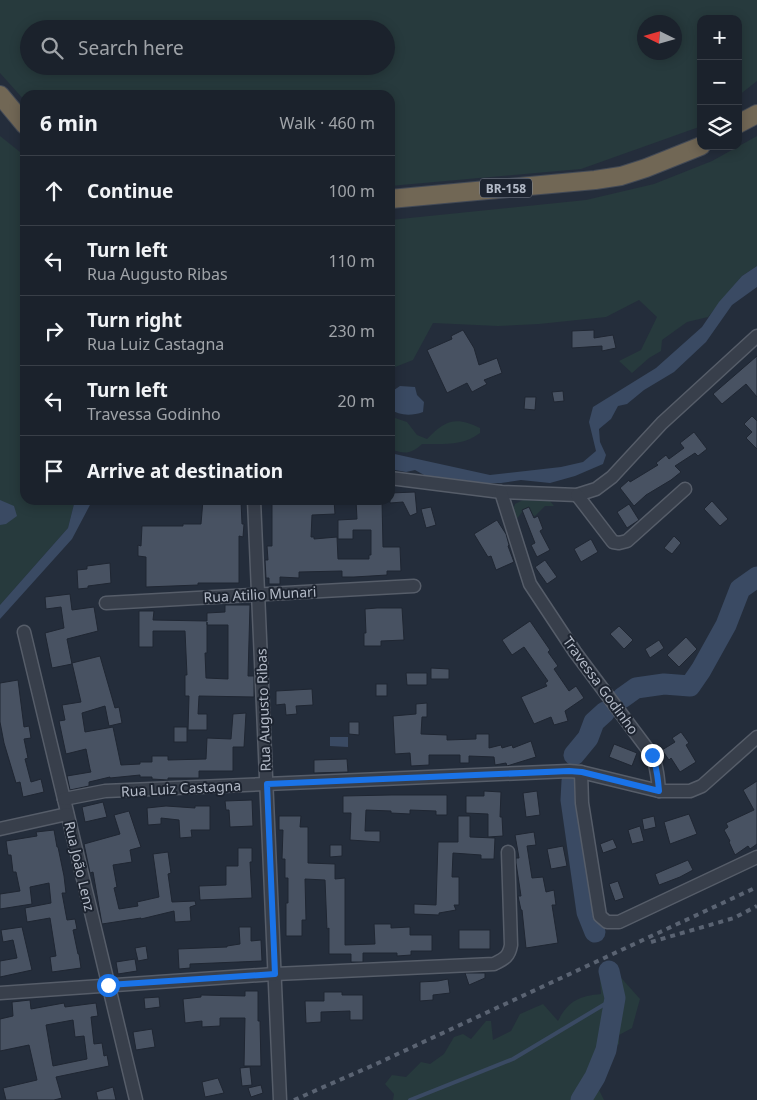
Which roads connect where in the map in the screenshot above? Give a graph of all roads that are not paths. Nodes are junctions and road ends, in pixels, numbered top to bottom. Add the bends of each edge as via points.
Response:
1 (0, 95) edge
2 (757, 114) edge
3 (20, 119) edge
4 (742, 122) edge
5 (697, 148) edge
6 (395, 199) edge
7 (757, 336) edge
8 (395, 479) edge
9 (685, 489) dead end
10 (501, 492) junction
11 (577, 495) junction
12 (254, 505) edge
13 (414, 586) dead end
14 (258, 594) junction
15 (106, 603) dead end
16 (24, 632) dead end
17 (757, 738) edge
18 (582, 772) junction
19 (267, 784) junction
20 (659, 791) junction
21 (64, 799) junction
22 (67, 814) junction
23 (0, 829) edge
24 (508, 852) dead end
25 (757, 857) edge
26 (275, 974) junction
27 (108, 985) junction
28 (0, 993) edge
29 (136, 1100) edge
30 (280, 1100) edge

1 - 3 highway
2 - 4 highway
5 - 6 highway, BR-158 via 621,176
7 - 11 street via 662,424 612,477 596,489
8 - 10 street
9 - 11 street via 627,541 619,543 613,542
10 - 11 street
10 - 20 street, Travessa Godinho via 530,584 575,652 652,755
12 - 14 street, Rua Augusto Ribas
13 - 14 street, Rua Atilio Munari
14 - 15 street, Rua Atilio Munari
14 - 19 street, Rua Augusto Ribas
16 - 21 street, Rua João Lenz
17 - 20 street, Rua Luiz Castagna via 702,786 690,791
18 - 19 street, Rua Luiz Castagna
18 - 20 street, Rua Luiz Castagna
18 - 25 street via 582,804 600,916 607,922 619,922
19 - 21 street, Rua Luiz Castagna via 105,791
19 - 26 street, Rua Augusto Ribas
21 - 22 street, Rua João Lenz
22 - 23 street
22 - 27 street, Rua João Lenz
24 - 26 street via 511,945 506,958 494,964
26 - 27 street
26 - 30 street, Rua Augusto Ribas
27 - 28 street
27 - 29 street, Rua João Lenz

